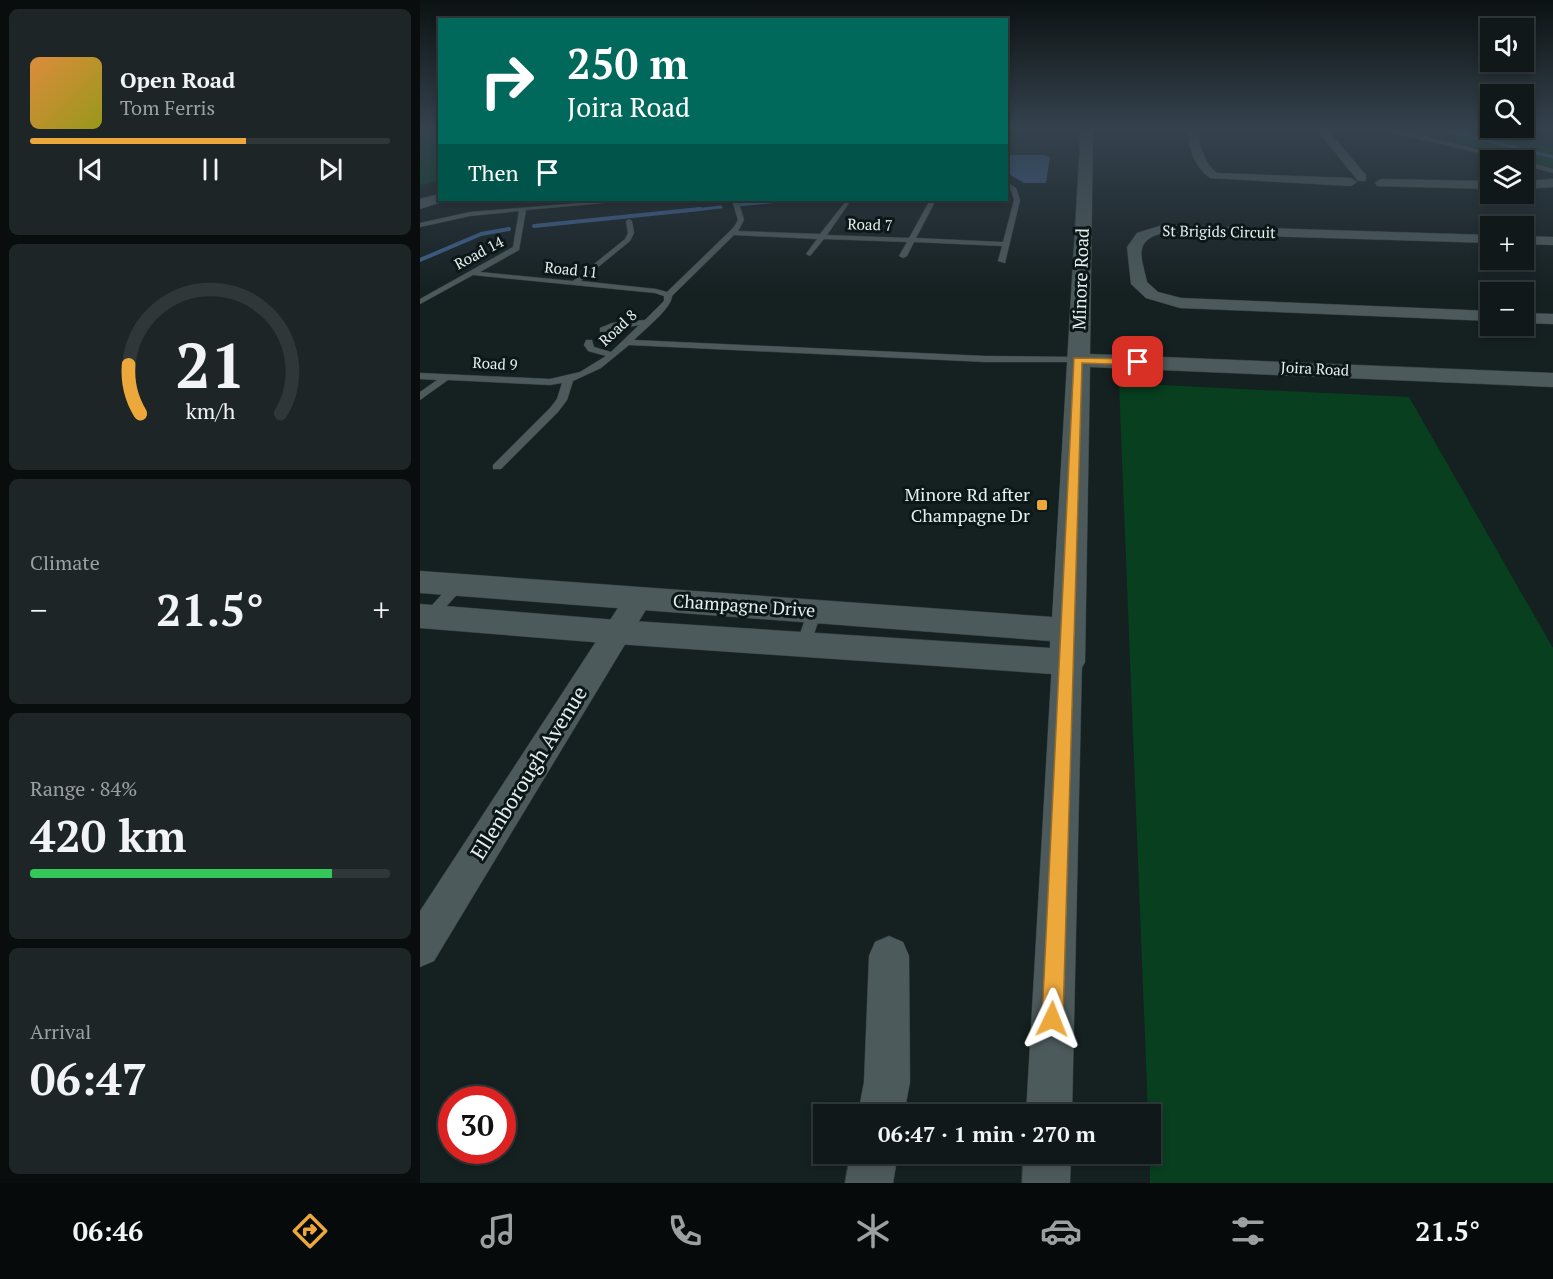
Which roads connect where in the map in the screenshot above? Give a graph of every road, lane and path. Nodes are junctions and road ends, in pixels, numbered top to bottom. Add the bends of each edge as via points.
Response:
1 (1085, 183) edge
2 (1392, 183) edge
3 (1550, 183) edge
4 (1534, 184) edge
5 (1008, 185) edge
6 (1480, 185) edge
7 (438, 199) edge
8 (604, 201) edge
9 (735, 201) edge
10 (932, 201) edge
11 (846, 203) dead end
12 (420, 204) edge
13 (523, 209) junction
14 (629, 221) dead end
15 (420, 225) edge
16 (732, 233) junction
17 (822, 237) junction
18 (1480, 239) edge
19 (911, 240) junction
20 (1534, 240) edge
21 (1553, 241) edge
22 (1006, 244) junction
23 (810, 254) dead end
24 (903, 256) dead end
25 (1002, 261) dead end
26 (471, 273) junction
27 (573, 284) junction
28 (668, 296) junction
29 (420, 302) edge
30 (1480, 316) edge
31 (1534, 318) edge
32 (1553, 319) edge
33 (646, 322) junction
34 (603, 330) dead end
35 (628, 339) junction
36 (590, 342) dead end
37 (612, 355) junction
38 (1078, 360) junction
39 (420, 375) edge
40 (446, 377) junction
41 (1553, 380) edge
42 (568, 381) junction
43 (420, 397) edge
44 (497, 467) dead end
45 (420, 582) edge
46 (458, 585) junction
47 (639, 598) junction
48 (815, 611) junction
49 (425, 616) edge
50 (617, 632) junction
51 (803, 645) junction
52 (1068, 646) junction
53 (420, 947) edge
54 (889, 956) dead end
55 (883, 1104) edge
56 (1048, 1104) edge
57 (872, 1164) edge
58 (1047, 1164) edge
59 (869, 1183) edge
60 (1046, 1183) edge

1 - 38 street, Minore Road
2 - 6 street
3 - 4 street
5 - 22 lane via 1014,189 1017,200
7 - 12 street
8 - 13 lane
9 - 16 lane via 741,220
10 - 19 lane
11 - 17 lane
13 - 15 lane via 460,215
13 - 26 lane, Road 14 via 516,248
14 - 27 lane via 628,240
16 - 17 lane, Road 7
16 - 28 lane, Road 8
17 - 19 lane, Road 7
17 - 23 lane
18 - 30 street, St Brigids Circuit via 1163,229 1137,238 1134,245 1139,284 1152,295 1180,303
19 - 22 lane, Road 7
19 - 24 lane
20 - 21 street
22 - 25 lane
26 - 27 lane, Road 11
26 - 29 lane, Road 14
27 - 28 lane, Road 11 via 656,291
28 - 33 lane, Road 8
31 - 32 street
33 - 34 lane
33 - 35 lane, Road 8
35 - 37 lane, Road 8
35 - 38 lane
36 - 37 lane via 591,349
37 - 42 lane, Road 8 via 592,372
38 - 41 street, Joira Road
38 - 52 street, Minore Road
39 - 40 lane, Road 9
40 - 42 lane, Road 9
40 - 43 lane
42 - 44 lane via 554,410
45 - 46 street, Champagne Drive
46 - 47 street, Champagne Drive
46 - 49 lane
47 - 48 street, Champagne Drive
47 - 50 street, Ellenborough Avenue
48 - 51 lane
48 - 52 street, Champagne Drive
49 - 50 street, Champagne Drive
50 - 51 street, Champagne Drive
50 - 53 street, Ellenborough Avenue
51 - 52 street, Champagne Drive
52 - 56 street, Minore Road
54 - 55 street via 887,1083
57 - 59 street
58 - 60 street

